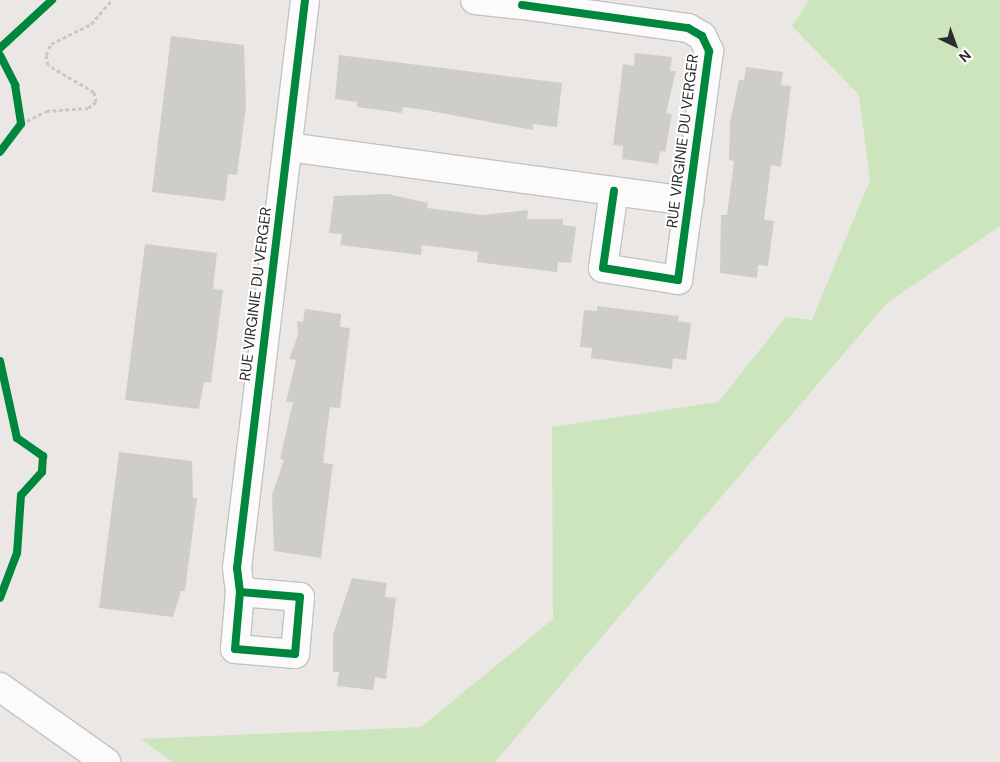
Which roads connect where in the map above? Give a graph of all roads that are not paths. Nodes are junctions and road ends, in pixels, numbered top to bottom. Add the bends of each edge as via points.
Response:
1 (305, 0) edge
2 (475, 0) edge
3 (523, 2) edge
4 (288, 147) junction
5 (614, 191) junction
6 (690, 201) junction
7 (240, 592) dead end
8 (0, 688) edge
9 (106, 762) edge

1 - 4 street, RUE VIRGINIE DU VERGER
2 - 3 street, RUE VIRGINIE DU VERGER
3 - 6 street, RUE VIRGINIE DU VERGER via 688,28 702,36 709,51
4 - 5 street, RUE VIRGINIE DU VERGER
4 - 7 street, RUE VIRGINIE DU VERGER via 237,568
5 - 6 street, RUE VIRGINIE DU VERGER
5 - 6 street, RUE VIRGINIE DU VERGER via 603,268 678,280
8 - 9 street

